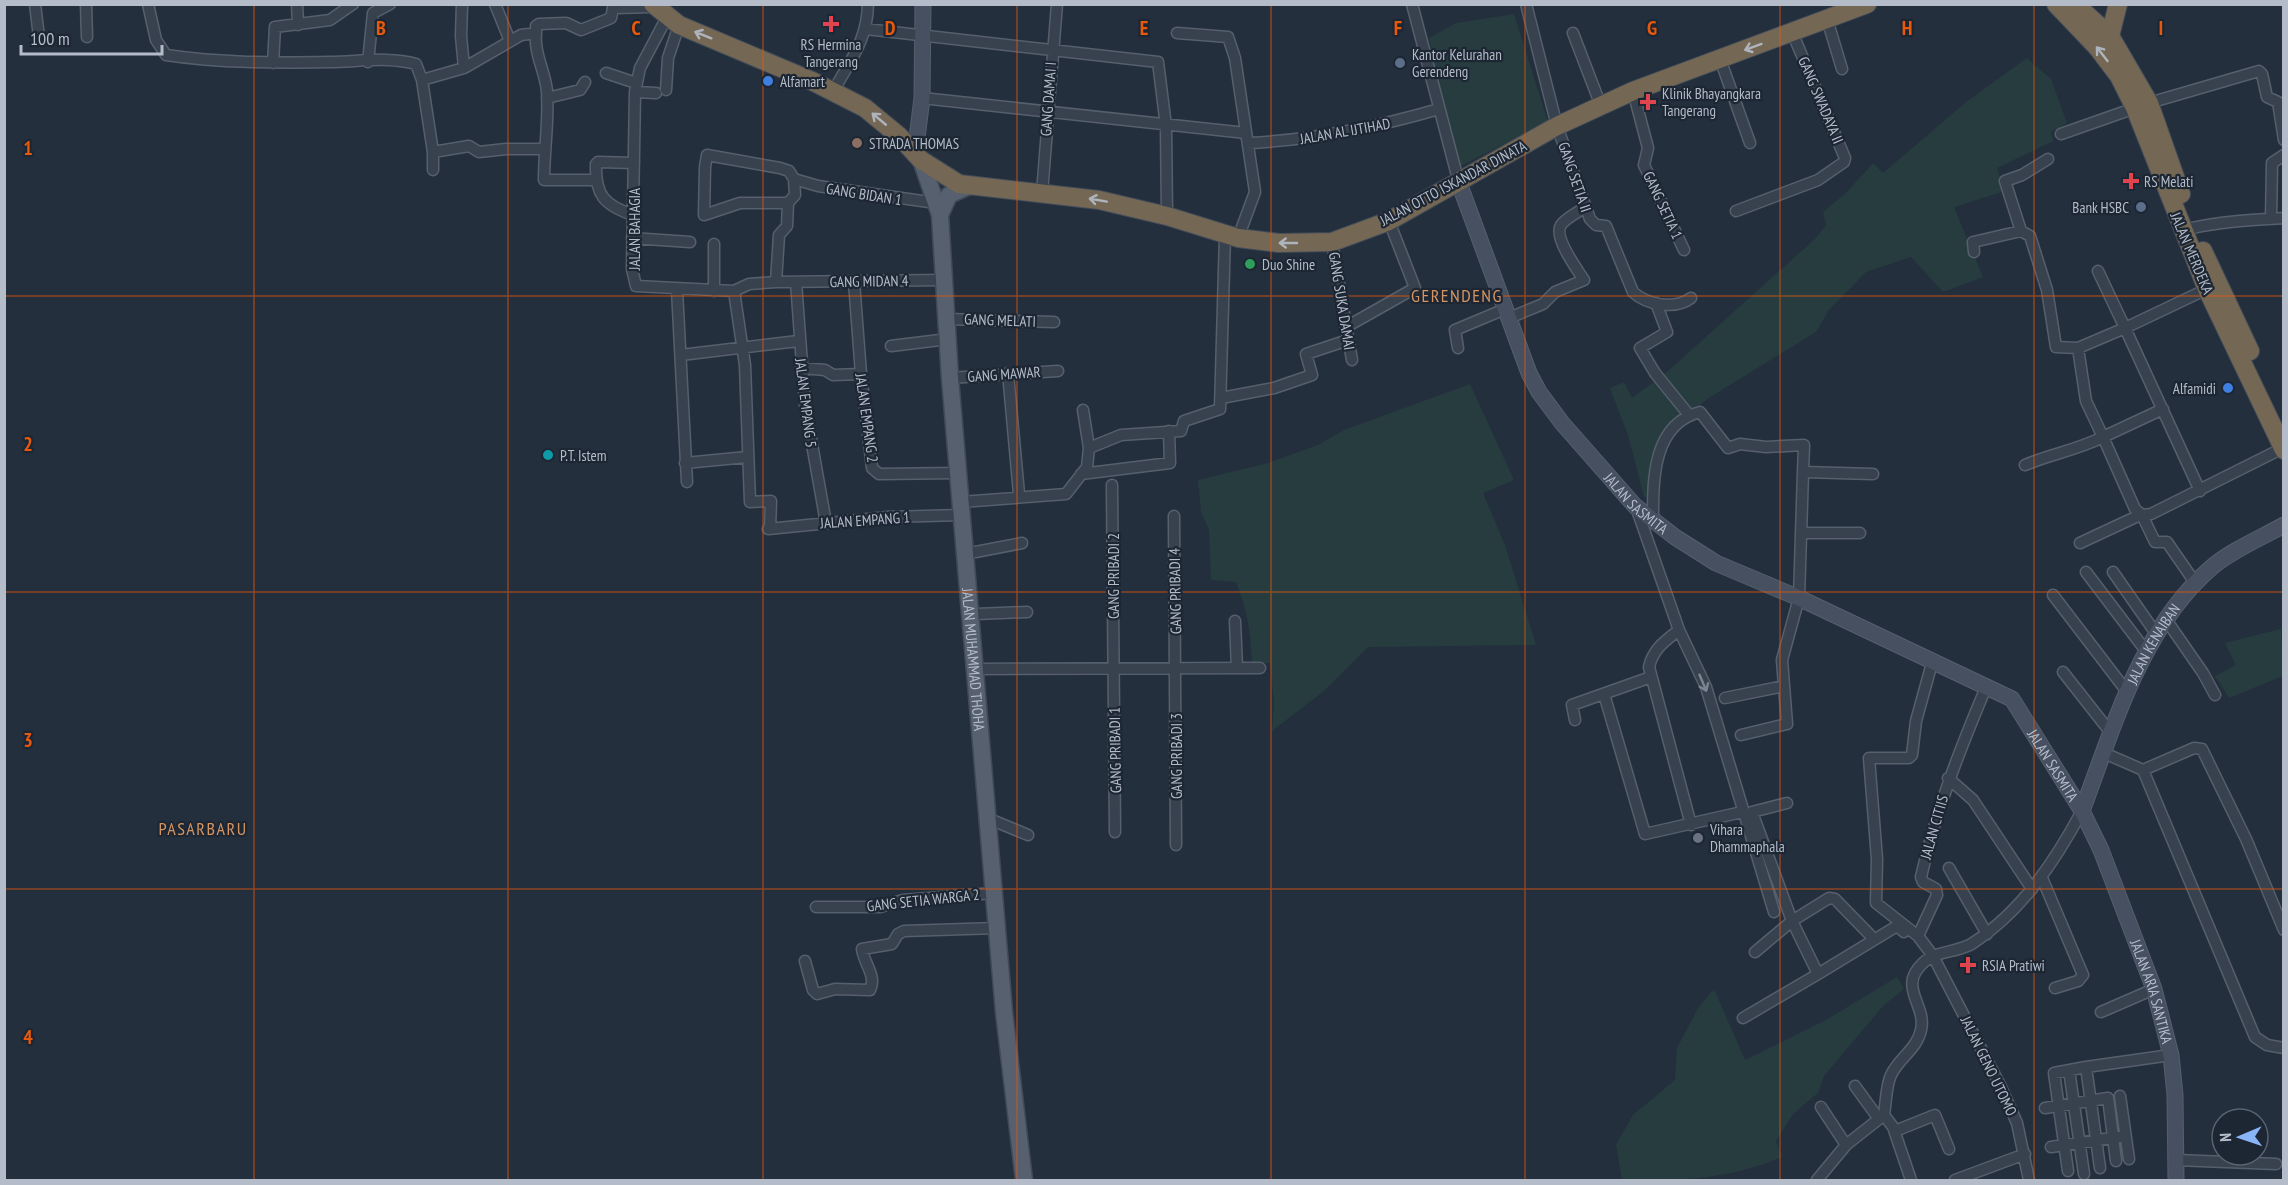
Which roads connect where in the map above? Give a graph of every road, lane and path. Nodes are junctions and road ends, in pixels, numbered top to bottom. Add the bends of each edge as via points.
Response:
1 (35, 4) edge
2 (86, 4) edge
3 (148, 4) edge
4 (297, 4) edge
5 (353, 4) edge
6 (390, 4) edge
7 (462, 4) edge
8 (495, 4) edge
9 (868, 4) edge
10 (923, 4) edge
11 (1057, 4) edge
12 (1412, 4) edge
13 (1526, 4) edge
14 (1867, 4) edge
15 (2056, 4) edge
16 (2118, 4) edge
17 (2076, 9) edge
18 (663, 13) edge
19 (1827, 19) junction
20 (298, 25) junction
21 (866, 29) junction
22 (1791, 32) junction
23 (536, 33) junction
24 (1177, 33) dead end
25 (1573, 33) dead end
26 (2110, 36) junction
27 (39, 37) dead end
28 (87, 37) dead end
29 (923, 37) junction
30 (510, 42) junction
31 (1052, 50) junction
32 (1720, 59) junction
33 (368, 62) junction
34 (273, 63) junction
35 (464, 68) junction
36 (1842, 69) dead end
37 (606, 73) dead end
38 (422, 80) junction
39 (585, 82) dead end
40 (636, 87) junction
41 (1633, 91) junction
42 (833, 92) junction
43 (547, 98) junction
44 (922, 98) junction
45 (2142, 105) junction
46 (1601, 106) junction
47 (1439, 109) junction
48 (1047, 112) junction
49 (1166, 126) junction
50 (1557, 126) junction
51 (2061, 134) dead end
52 (1247, 138) junction
53 (2283, 140) edge
54 (1750, 143) dead end
55 (544, 149) junction
56 (433, 152) junction
57 (2283, 155) edge
58 (918, 157) junction
59 (2048, 159) dead end
60 (634, 163) junction
61 (434, 170) dead end
62 (794, 179) junction
63 (595, 180) junction
64 (1459, 183) junction
65 (2170, 184) junction
66 (969, 186) junction
67 (1042, 193) junction
68 (788, 203) junction
69 (1584, 208) junction
70 (938, 209) junction
71 (1736, 211) dead end
72 (633, 215) junction
73 (1167, 216) junction
74 (2283, 218) edge
75 (2271, 219) junction
76 (1389, 221) junction
77 (2192, 228) junction
78 (2021, 231) junction
79 (1231, 237) junction
80 (632, 238) junction
81 (690, 242) dead end
82 (1332, 242) junction
83 (714, 244) dead end
84 (1684, 250) dead end
85 (1974, 252) dead end
86 (2098, 271) dead end
87 (943, 280) junction
88 (776, 282) junction
89 (796, 282) junction
90 (854, 282) junction
91 (2207, 289) junction
92 (678, 290) junction
93 (714, 291) junction
94 (734, 291) junction
95 (1691, 298) dead end
96 (1656, 303) junction
97 (1507, 314) junction
98 (946, 319) junction
99 (1054, 322) dead end
100 (1346, 327) junction
101 (2125, 327) junction
102 (948, 339) junction
103 (1348, 340) junction
104 (798, 341) junction
105 (891, 345) dead end
106 (1458, 348) dead end
107 (2078, 348) junction
108 (742, 349) junction
109 (681, 355) junction
110 (1352, 360) dead end
111 (801, 368) junction
112 (1058, 371) dead end
113 (2254, 372) junction
114 (1008, 373) junction
115 (861, 374) junction
116 (950, 378) junction
117 (1221, 398) junction
118 (2163, 409) junction
119 (1083, 410) dead end
120 (1689, 415) junction
121 (2283, 423) edge
122 (1168, 432) junction
123 (2103, 437) junction
124 (1089, 448) junction
125 (2283, 449) edge
126 (747, 457) junction
127 (685, 463) junction
128 (2025, 465) dead end
129 (1803, 472) junction
130 (958, 473) junction
131 (1081, 474) junction
132 (1873, 474) dead end
133 (687, 482) dead end
134 (1112, 485) dead end
135 (2200, 491) junction
136 (1016, 498) junction
137 (961, 508) junction
138 (1645, 513) junction
139 (2141, 515) junction
140 (1174, 516) dead end
141 (826, 523) junction
142 (2283, 525) edge
143 (1801, 532) junction
144 (1860, 533) dead end
145 (1022, 543) dead end
146 (2080, 543) dead end
147 (965, 554) junction
148 (2086, 572) dead end
149 (2113, 572) dead end
150 (2196, 584) junction
151 (2054, 595) dead end
152 (1799, 598) junction
153 (1027, 612) dead end
154 (1235, 621) dead end
155 (2167, 621) junction
156 (971, 622) junction
157 (1679, 630) junction
158 (2157, 635) junction
159 (2146, 651) junction
160 (1932, 663) junction
161 (1177, 667) junction
162 (1113, 668) junction
163 (1237, 668) junction
164 (1260, 668) dead end
165 (974, 669) junction
166 (2063, 672) dead end
167 (1651, 677) junction
168 (1986, 685) junction
169 (1784, 686) junction
170 (2128, 693) junction
171 (1604, 694) junction
172 (2215, 695) dead end
173 (1725, 698) dead end
174 (1575, 720) dead end
175 (2111, 733) junction
176 (1742, 735) dead end
177 (2104, 753) junction
178 (2143, 770) junction
179 (1948, 778) junction
180 (1787, 803) dead end
181 (2082, 811) junction
182 (1746, 814) junction
183 (987, 818) junction
184 (1691, 825) junction
185 (1114, 832) dead end
186 (1028, 835) dead end
187 (1176, 845) dead end
188 (1949, 868) dead end
189 (2042, 878) junction
190 (1769, 881) junction
191 (2032, 889) junction
192 (994, 893) junction
193 (816, 907) dead end
194 (1774, 912) dead end
195 (1792, 921) junction
196 (997, 928) junction
197 (1906, 929) junction
198 (2283, 930) edge
199 (1987, 934) junction
200 (1873, 938) junction
201 (1755, 952) dead end
202 (1931, 957) junction
203 (805, 961) dead end
204 (1818, 974) junction
205 (2055, 988) dead end
206 (2154, 989) junction
207 (2101, 1012) dead end
208 (1743, 1018) dead end
209 (2283, 1048) edge
210 (2171, 1055) junction
211 (2085, 1067) junction
212 (2069, 1070) junction
213 (1855, 1086) dead end
214 (2120, 1096) dead end
215 (2089, 1101) junction
216 (1014, 1104) junction
217 (2074, 1104) junction
218 (2059, 1106) junction
219 (1821, 1107) dead end
220 (2045, 1108) dead end
221 (1882, 1117) junction
222 (1895, 1131) junction
223 (2126, 1136) junction
224 (2113, 1138) junction
225 (2095, 1140) junction
226 (2079, 1143) junction
227 (1846, 1145) junction
228 (2065, 1145) junction
229 (2051, 1147) dead end
230 (1949, 1149) dead end
231 (2025, 1154) junction
232 (2128, 1159) dead end
233 (2176, 1160) junction
234 (2116, 1161) dead end
235 (2276, 1164) dead end
236 (2100, 1168) dead end
237 (2068, 1171) dead end
238 (2084, 1174) dead end
239 (1014, 1180) edge
240 (1024, 1180) edge
241 (1817, 1180) edge
242 (1911, 1180) edge
243 (1956, 1180) edge
244 (2030, 1180) edge
245 (2176, 1180) edge

1 - 27 street
2 - 28 street
3 - 34 street via 156,40 166,55
4 - 20 street
5 - 20 street via 330,20
6 - 33 street via 373,13
7 - 35 street
8 - 30 street
9 - 21 street
10 - 29 street
11 - 31 street, GANG DAMAI I
12 - 47 street, JALAN SASMITA
13 - 50 street, GANG SETIA II
14 - 19 highway, JALAN OTTO ISKANDAR DINATA
15 - 17 highway, JALAN MERDEKA
16 - 26 highway
17 - 26 highway, JALAN MERDEKA
45 -> 17 highway, JALAN MERDEKA via 2097,46
18 - 23 street via 612,8 611,18 584,29 566,23 539,24
18 - 40 street, JALAN BAHAGIA
18 - 40 street via 668,58 661,91
42 -> 18 highway, JALAN OTTO ISKANDAR DINATA
19 - 22 highway, JALAN OTTO ISKANDAR DINATA
19 - 36 street
20 - 34 street via 273,29
21 - 29 street
21 - 42 street via 862,44
22 -> 32 highway, JALAN OTTO ISKANDAR DINATA
22 - 71 street, GANG SWADAYA II via 1844,162 1818,180
23 - 30 street via 521,35
23 - 43 street via 535,50 546,80
24 - 52 street via 1228,37
25 - 46 street
26 - 45 highway, JALAN MERDEKA
29 - 31 street
29 - 44 street
30 - 35 street
31 - 48 street, GANG DAMAI I
31 - 49 street via 1158,62
32 - 41 highway, JALAN OTTO ISKANDAR DINATA
32 - 54 street
33 - 34 street
33 - 38 street via 416,64
35 - 38 street
37 - 40 street
38 - 56 street
39 - 43 street via 580,90
40 - 60 street, JALAN BAHAGIA
41 - 46 highway, JALAN OTTO ISKANDAR DINATA
41 - 84 street, GANG SETIA 1 via 1648,148 1644,165
58 -> 42 highway, JALAN OTTO ISKANDAR DINATA via 866,108
43 - 55 street
44 - 48 street, JALAN AL IJTIHAD
44 - 58 street
45 - 51 street
45 - 53 street via 2259,71 2267,97 2278,102
45 - 65 highway, JALAN MERDEKA
46 - 50 highway, JALAN OTTO ISKANDAR DINATA
47 - 52 street, JALAN AL IJTIHAD via 1392,123 1290,141
47 - 64 street, JALAN SASMITA
48 - 49 street, JALAN AL IJTIHAD
48 - 67 street, GANG DAMAI I
49 - 52 street, JALAN AL IJTIHAD
49 - 73 street
50 - 64 highway, JALAN OTTO ISKANDAR DINATA
50 - 69 street, GANG SETIA II
52 - 79 street via 1255,192
55 - 56 street via 479,152 469,146
55 - 63 street via 544,180
56 - 61 street
57 - 75 street via 2272,163
58 - 66 highway, JALAN OTTO ISKANDAR DINATA via 959,184
58 - 70 main road, JALAN MUHAMMAD THOHA
59 - 78 street via 2005,180
60 - 63 street via 597,163
60 - 72 street, JALAN BAHAGIA
62 - 68 street via 795,195
62 - 68 street, GANG BIDAN 1 via 789,171 780,168 707,155 704,214 740,203
62 - 70 street, GANG BIDAN 1
63 - 72 street via 611,207
64 - 76 highway, JALAN OTTO ISKANDAR DINATA
64 - 97 street, JALAN SASMITA
65 - 77 highway, JALAN MERDEKA
65 - 91 highway, JALAN MERDEKA
66 - 67 highway, JALAN OTTO ISKANDAR DINATA
66 - 70 main road via 950,195
73 -> 67 highway, JALAN OTTO ISKANDAR DINATA via 1098,200
68 - 88 street via 787,226 779,235
69 - 96 street, GANG SETIA II via 1596,225 1606,226 1633,292 1642,300
69 - 97 street via 1559,230 1561,241 1584,280 1555,292 1543,304
70 - 87 main road, JALAN MUHAMMAD THOHA
72 - 80 street, JALAN BAHAGIA
73 - 79 highway, JALAN OTTO ISKANDAR DINATA
74 - 75 street
75 - 77 street via 2227,220
76 - 82 highway, JALAN OTTO ISKANDAR DINATA
76 - 100 street via 1415,288
77 - 113 highway, JALAN MERDEKA
78 - 85 street via 1973,242
78 - 107 street via 2030,236 2047,290 2056,347
82 -> 79 highway, JALAN OTTO ISKANDAR DINATA via 1279,243
79 - 117 street
80 - 81 street
80 - 92 street, JALAN BAHAGIA via 636,286
82 - 100 street, GANG SUKA DAMAI
83 - 93 street
86 - 101 street
87 - 90 street, GANG MIDAN 4
87 - 98 main road, JALAN MUHAMMAD THOHA
88 - 89 street, JALAN BAHAGIA
88 - 94 street, JALAN BAHAGIA via 749,284
89 - 90 street, GANG MIDAN 4
89 - 104 street, JALAN EMPANG 5
90 - 115 street, JALAN EMPANG 2
91 - 101 street
91 - 113 highway, JALAN MERDEKA
92 - 93 street, JALAN BAHAGIA
92 - 109 street
93 - 94 street, JALAN BAHAGIA
94 - 108 street
95 - 96 street
96 - 120 street via 1667,332 1640,348
97 - 106 street via 1455,330
97 - 138 street, JALAN SASMITA via 1539,392 1562,423
98 - 99 street, GANG MELATI
98 - 102 main road, JALAN MUHAMMAD THOHA
100 - 103 street, GANG SUKA DAMAI
101 - 107 street
101 - 118 street
102 - 105 street
102 - 116 main road, JALAN MUHAMMAD THOHA
103 - 110 street, GANG SUKA DAMAI
103 - 117 street via 1306,354 1312,375 1274,388
104 - 108 street
104 - 111 street, JALAN EMPANG 5
107 - 123 street via 2086,401
108 - 109 street
108 - 126 street
109 - 127 street
111 - 115 street via 825,370 833,375
111 - 141 street, JALAN EMPANG 5 via 808,433
112 - 114 street, GANG MAWAR
113 - 121 highway, JALAN MERDEKA
113 - 125 highway, JALAN MERDEKA
114 - 116 street, GANG MAWAR
114 - 136 street via 1019,494
115 - 130 street, JALAN EMPANG 2 via 872,468 879,474
116 - 130 main road, JALAN MUHAMMAD THOHA
117 - 122 street via 1220,409 1184,421 1181,431
118 - 123 street
118 - 135 street
119 - 124 street
120 - 129 street via 1700,412 1728,448 1740,444 1804,445
120 - 138 street via 1681,420 1657,454
122 - 124 street via 1121,435
122 - 131 street via 1170,463
123 - 128 street via 2078,450 2048,455
123 - 139 street
124 - 131 street via 1087,467
125 - 135 street
126 - 127 street
126 - 141 street, JALAN EMPANG 1 via 750,502 771,501 769,529
127 - 133 street
129 - 132 street
129 - 143 street
130 - 137 main road, JALAN MUHAMMAD THOHA
131 - 136 street, JALAN EMPANG 1 via 1066,494
134 - 162 street, GANG PRIBADI 2
135 - 139 street
136 - 137 street, JALAN EMPANG 1
137 - 141 street, JALAN EMPANG 1
137 - 147 main road, JALAN MUHAMMAD THOHA
138 - 152 street, JALAN SASMITA via 1716,563
138 - 157 street
139 - 146 street
139 - 150 street via 2155,542 2167,543
140 - 161 street, GANG PRIBADI 4
142 - 150 street, JALAN KENAIBAN via 2213,566
143 - 144 street
143 - 152 street
145 - 147 street
147 - 156 main road, JALAN MUHAMMAD THOHA
148 - 159 street
149 - 158 street
150 - 155 street, JALAN KENAIBAN
151 - 170 street
152 - 160 street, JALAN SASMITA
152 - 169 street via 1782,660
153 - 156 street via 976,614
154 - 163 street
155 - 158 street, JALAN KENAIBAN
155 - 172 street
156 - 165 main road, JALAN MUHAMMAD THOHA
157 - 167 street via 1651,657
157 -> 182 street via 1706,687
158 - 159 street, JALAN KENAIBAN
159 - 170 street, JALAN KENAIBAN
160 - 168 street, JALAN SASMITA
160 - 197 street, JALAN GENO UTOMO via 1916,721 1912,755 1869,759 1877,860 1876,903
161 - 162 street
161 - 163 street
161 - 187 street, GANG PRIBADI 3
162 - 165 street
162 - 185 street, GANG PRIBADI 1
163 - 164 street
165 - 183 main road, JALAN MUHAMMAD THOHA
166 - 175 street
167 - 171 street
167 - 184 street
168 - 179 street, JALAN CITIIS
168 - 181 street, JALAN SASMITA via 2012,699
169 - 173 street
169 - 176 street via 1787,724
170 - 175 street, JALAN KENAIBAN
171 - 174 street via 1572,705
171 - 184 street via 1643,832 1652,834
175 - 177 street, JALAN KENAIBAN
177 - 178 street
177 - 181 street, JALAN KENAIBAN
178 - 198 street via 2202,748 2246,839
178 - 209 street via 2255,1037 2267,1045
179 - 191 street, JALAN CITIIS via 1973,800
179 - 197 street, JALAN CITIIS via 1921,877 1936,889 1937,895
180 - 182 street
181 - 189 street
181 - 206 street, JALAN ARIA SANTIKA
182 - 184 street
182 - 190 street
183 - 186 street
183 - 192 main road, JALAN MUHAMMAD THOHA
188 - 199 street
189 - 191 street
189 - 205 street via 2083,975 2078,981
190 - 194 street
190 - 195 street
191 - 199 street
192 - 193 street, GANG SETIA WARGA 2 via 903,900 880,907
192 - 196 main road, JALAN MUHAMMAD THOHA
195 - 200 street via 1833,897
195 - 201 street
195 - 204 street
196 - 203 street via 904,931 892,944 862,949 863,960 869,967 870,990 835,989 817,994
196 - 216 main road, JALAN MUHAMMAD THOHA
197 - 200 street
197 - 202 street, JALAN GENO UTOMO
199 - 202 street via 1964,949
200 - 204 street
202 - 221 street via 1911,979 1922,1029 1916,1044 1890,1076
202 - 231 street, JALAN GENO UTOMO via 2000,1085 2017,1123
204 - 208 street
206 - 207 street
206 - 210 street, JALAN ARIA SANTIKA
210 - 211 street
210 - 233 street, JALAN ARIA SANTIKA
211 - 212 street
211 - 215 street
212 - 217 street
212 - 218 street via 2054,1073
213 - 221 street
214 - 223 street
215 - 217 street
215 - 224 street via 2108,1098
215 - 225 street
216 - 239 main road, JALAN MUHAMMAD THOHA
216 - 240 main road, JALAN MUHAMMAD THOHA
217 - 218 street
217 - 226 street
218 - 220 street
218 - 228 street
219 - 227 street
221 - 222 street
221 - 227 street
222 - 230 street via 1935,1115
222 - 242 street
223 - 224 street
223 - 232 street
224 - 225 street
224 - 234 street
225 - 226 street
225 - 236 street
226 - 228 street
226 - 238 street
227 - 241 street
228 - 229 street
228 - 237 street
231 - 243 street
231 - 244 street, JALAN GENO UTOMO
233 - 235 street
233 - 245 street, JALAN ARIA SANTIKA

